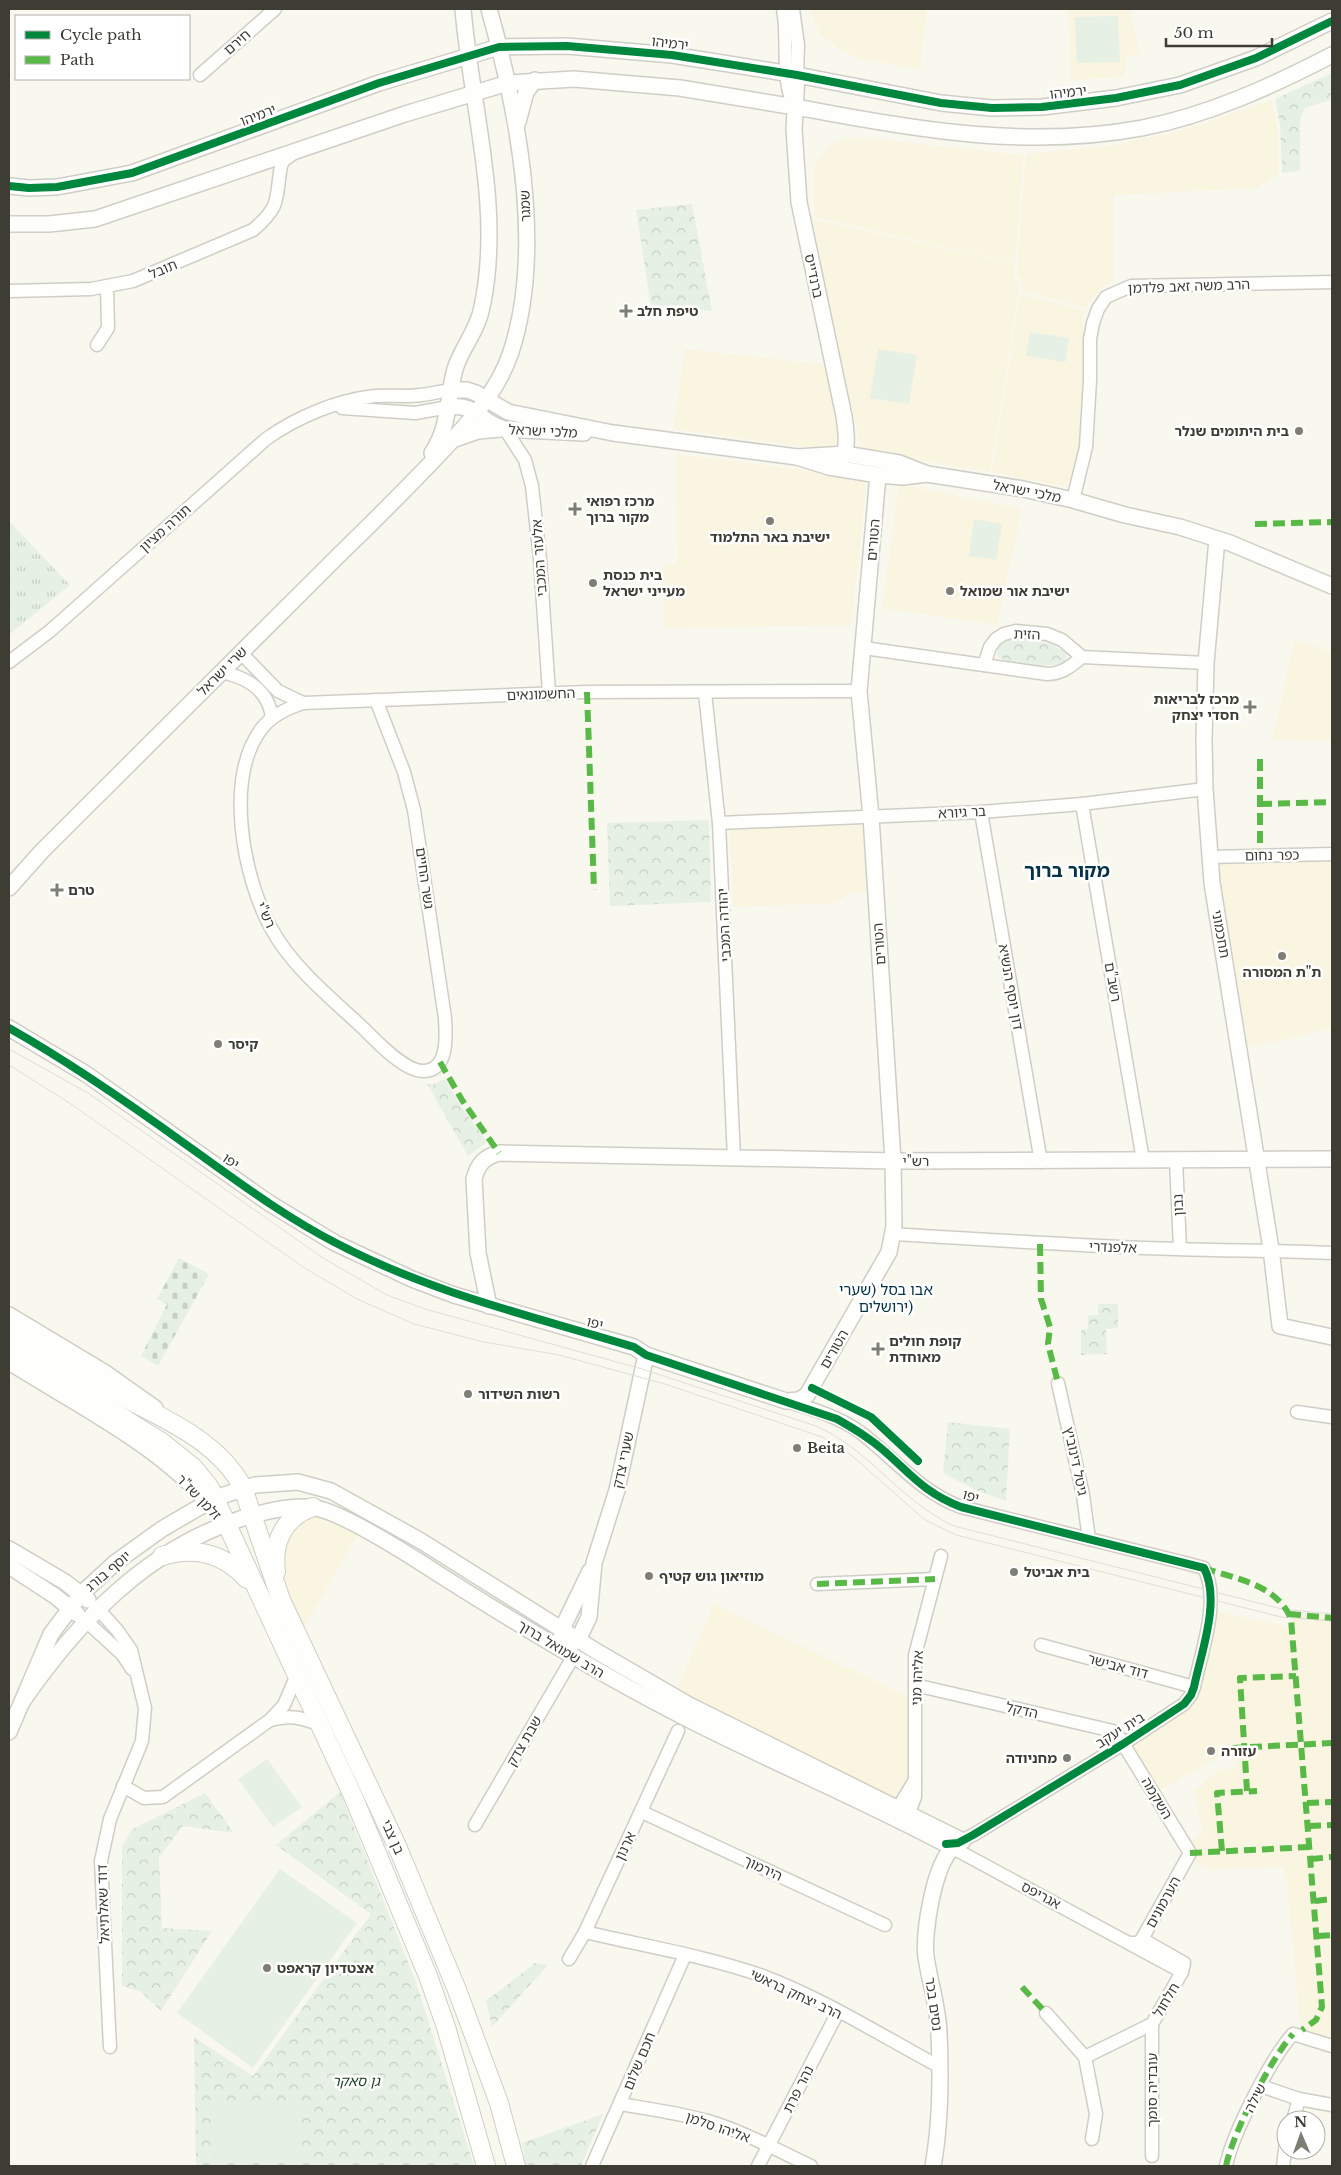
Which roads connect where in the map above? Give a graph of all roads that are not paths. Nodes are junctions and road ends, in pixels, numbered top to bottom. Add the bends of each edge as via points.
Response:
1 (275, 9) edge
2 (463, 9) edge
3 (489, 9) edge
4 (783, 9) edge
5 (793, 9) edge
6 (1332, 22) edge
7 (500, 47) junction
8 (468, 55) junction
9 (1332, 55) edge
10 (792, 74) junction
11 (200, 75) dead end
12 (535, 80) junction
13 (508, 84) junction
14 (472, 92) junction
15 (795, 107) junction
16 (518, 138) junction
17 (296, 152) junction
18 (250, 166) junction
19 (279, 181) junction
20 (9, 186) edge
21 (9, 224) edge
22 (1332, 282) edge
23 (107, 287) junction
24 (9, 291) edge
25 (98, 345) dead end
26 (451, 390) junction
27 (487, 399) junction
28 (449, 407) junction
29 (330, 408) junction
30 (477, 412) junction
31 (505, 429) junction
32 (613, 433) junction
33 (450, 442) junction
34 (845, 454) junction
35 (796, 457) junction
36 (899, 463) junction
37 (829, 467) junction
38 (927, 474) junction
39 (878, 475) junction
40 (403, 492) junction
41 (1073, 500) junction
42 (1217, 543) junction
43 (1332, 586) edge
44 (864, 648) junction
45 (241, 653) junction
46 (1082, 657) junction
47 (9, 662) edge
48 (1206, 663) junction
49 (984, 665) junction
50 (221, 672) junction
51 (859, 691) junction
52 (549, 693) junction
53 (705, 693) junction
54 (376, 700) junction
55 (303, 703) junction
56 (272, 718) junction
57 (1205, 789) junction
58 (1082, 804) junction
59 (981, 812) junction
60 (871, 817) junction
61 (719, 823) junction
62 (42, 850) junction
63 (1332, 854) edge
64 (1211, 856) junction
65 (9, 878) edge
66 (9, 888) edge
67 (9, 1028) edge
68 (440, 1062) joint
69 (1257, 1158) junction
70 (734, 1159) junction
71 (1332, 1159) edge
72 (1143, 1160) junction
73 (1176, 1160) junction
74 (893, 1161) junction
75 (1041, 1162) junction
76 (893, 1234) junction
77 (1180, 1249) junction
78 (1271, 1249) junction
79 (1332, 1253) edge
80 (489, 1306) junction
81 (9, 1315) edge
82 (9, 1332) edge
83 (1332, 1337) edge
84 (9, 1347) edge
85 (646, 1355) junction
86 (9, 1362) edge
87 (1058, 1383) dead end
88 (786, 1401) junction
89 (1297, 1412) dead end
90 (1332, 1417) edge
91 (190, 1434) junction
92 (243, 1488) junction
93 (211, 1500) junction
94 (313, 1507) junction
95 (252, 1515) junction
96 (224, 1524) junction
97 (1090, 1539) junction
98 (9, 1549) edge
99 (162, 1556) junction
100 (941, 1556) dead end
101 (594, 1563) junction
102 (9, 1566) edge
103 (1204, 1568) joint
104 (935, 1579) junction
105 (817, 1584) dead end
106 (254, 1586) junction
107 (81, 1594) junction
108 (281, 1600) junction
109 (70, 1608) junction
110 (98, 1609) junction
111 (86, 1622) junction
112 (562, 1629) junction
113 (578, 1640) junction
114 (1041, 1645) dead end
115 (567, 1654) junction
116 (296, 1677) junction
117 (139, 1680) junction
118 (915, 1685) junction
119 (1194, 1687) junction
120 (22, 1702) junction
121 (270, 1720) junction
122 (318, 1724) junction
123 (678, 1731) dead end
124 (9, 1732) edge
125 (1124, 1744) junction
126 (123, 1786) junction
127 (642, 1812) junction
128 (902, 1814) junction
129 (475, 1825) dead end
130 (954, 1845) junction
131 (1190, 1853) joint
132 (885, 1925) dead end
133 (585, 1932) junction
134 (1136, 1941) junction
135 (685, 1955) junction
136 (569, 1959) dead end
137 (1183, 1968) joint
138 (838, 2012) junction
139 (1046, 2013) dead end
140 (1152, 2024) junction
141 (110, 2046) dead end
142 (1332, 2046) edge
143 (1085, 2057) junction
144 (940, 2067) junction
145 (1261, 2086) junction
146 (1299, 2099) junction
147 (620, 2104) junction
148 (1332, 2105) edge
149 (1296, 2110) edge
150 (1092, 2140) dead end
151 (769, 2146) junction
152 (1152, 2156) dead end
153 (486, 2166) edge
154 (516, 2166) edge
155 (592, 2166) edge
156 (758, 2166) edge
157 (811, 2166) edge
158 (933, 2166) edge
159 (1226, 2166) edge

1 - 11 street, חירם
2 - 8 street
3 - 7 street, שמגר
4 - 10 street
5 - 10 street via 798,45
6 - 10 street, ירמיהו via 1256,58 1180,85 1116,98 1042,107 992,108 941,103
7 - 8 street, ירמיהו
7 - 10 street, ירמיהו via 623,50
7 - 13 street, שמגר
8 - 14 street
8 - 20 street, ירמיהו via 379,82 132,174 57,187
9 - 15 street via 1277,82 1210,108 1149,126 1096,134 983,136 903,127
10 - 15 street, ברנדייס
12 - 13 street
12 - 15 street via 646,84
12 - 16 street via 521,106
13 - 14 street
13 - 16 street, שמגר
14 - 17 street
14 - 26 street via 487,202 487,276 480,316 461,355
15 - 34 street, ברנדייס via 799,202 844,416
16 - 27 street, שמגר via 526,220 522,292 510,353
17 - 18 street
17 - 19 street, תובל via 283,161
18 - 19 street via 272,169
18 - 21 street via 94,220
19 - 23 street, תובל via 276,204 268,218 253,230 133,281
22 - 41 street, הרב משה זאב פלדמן via 1131,286 1106,297 1098,309 1090,339 1086,447
23 - 24 street, תובל
23 - 25 street via 108,328
26 - 27 street, מלכי ישראל via 467,390
26 - 28 street, שרי ישראל
26 - 29 street, תורה מציון via 414,396 373,396
27 - 30 street, שרי ישראל
27 - 32 street, מלכי ישראל via 508,412
28 - 29 street, תורה מציון via 415,413
28 - 30 street, מלכי ישראל via 464,407
28 - 40 street, שרי ישראל via 437,446
29 - 47 street, תורה מציון via 290,423 266,439 50,631
30 - 31 street, מלכי ישראל via 490,424
30 - 33 street, שרי ישראל
31 - 32 street, מלכי ישראל
31 - 33 street via 478,431
31 - 52 street, אלעזר המכבי via 524,460 532,486
32 - 35 street, מלכי ישראל
33 - 40 street, שרי ישראל
34 - 35 street, מלכי ישראל
34 - 36 street, מלכי ישראל
34 - 37 street via 839,464
35 - 37 street, מלכי ישראל
36 - 38 street, מלכי ישראל
36 - 39 street via 886,466
37 - 39 street, מלכי ישראל
38 - 39 street, מלכי ישראל via 904,477
38 - 41 street, מלכי ישראל
39 - 44 street, הטורים
40 - 45 street, שרי ישראל
41 - 42 street, מלכי ישראל via 1125,515 1166,532
42 - 43 street, מלכי ישראל
42 - 48 street, תחכמוני
44 - 49 street
44 - 51 street, הטורים
45 - 50 street, שרי ישראל
45 - 55 street, החשמונאים via 278,691
46 - 48 street
46 - 49 street via 1057,674
46 - 49 street, הזית via 1055,637 1016,631 996,640
48 - 57 street, תחכמוני
50 - 56 street via 242,678 258,688 269,704
50 - 62 street, שרי ישראל
51 - 53 street, החשמונאים
51 - 60 street, הטורים
52 - 53 street, החשמונאים
52 - 54 street, החשמונאים
53 - 61 street, יהודה המכבי
54 - 55 street, החשמונאים
54 - 68 street, גשר החיים via 404,772 420,836 447,1039
55 - 56 street, רש"י
56 - 68 street, רש"י via 262,727 247,755 240,800 246,857 271,929 296,962 389,1053 422,1072
57 - 58 street, בר גיורא
57 - 64 street, תחכמוני
58 - 59 street, בר גיורא
58 - 72 street, רשב"ם
59 - 60 street, בר גיורא
59 - 75 street, דון יוסף הנשיא
60 - 61 street, בר גיורא
60 - 74 street, הטורים
61 - 70 street, יהודה המכבי
62 - 65 street, שרי ישראל
62 - 66 street, שרי ישראל
63 - 64 street, כפר נחום
64 - 69 street, תחכמוני via 1212,883
67 - 80 street, יפו via 94,1079 307,1227 412,1279
69 - 71 street, רש"י
69 - 73 street, רש"י
69 - 78 street, תחכמוני
70 - 74 street, רש"י
70 - 80 street, רש"י via 499,1152 484,1159 474,1179 478,1253
72 - 73 street, רש"י
72 - 75 street, רש"י
73 - 77 street, נבון
74 - 75 street, רש"י
74 - 76 street, הטורים
76 - 77 street, אלפנדרי
76 - 88 street, הטורים via 889,1252 812,1388 798,1400
77 - 78 street, אלפנדרי
78 - 79 street, אלפנדרי
78 - 83 street, תחכמוני via 1280,1326
80 - 85 street, יפו via 610,1340
81 - 91 street via 113,1378
82 - 91 main road
84 - 93 main road, זלמן שז"ר via 163,1443 194,1466
85 - 88 street, יפו
85 - 101 street, שערי צדק via 617,1490
86 - 93 street, זלמן שז"ר via 146,1449
87 - 97 street, גיטל דינוביץ
88 - 97 street, יפו via 858,1430 918,1484 947,1502
89 - 90 street
91 - 92 main road via 219,1454 232,1468
92 - 93 street, יוסף בורג
92 - 95 main road
92 - 112 street, הרב שמואל ברוך via 268,1482 298,1482 331,1491 421,1541
93 - 96 main road, זלמן שז"ר
93 - 107 street, יוסף בורג via 116,1562
94 - 95 street, הרב שמואל ברוך via 293,1507
94 - 108 main road via 286,1524 278,1539 275,1563
94 - 115 street, הרב שמואל ברוך via 344,1518 419,1561
95 - 96 street, הרב שמואל ברוך
95 - 108 main road, בן צבי
96 - 99 street, יוסף בורג
96 - 106 main road, בן צבי
97 - 103 street, יפו
98 - 107 street
99 - 106 main road via 186,1551 214,1555 239,1570
99 - 110 street, יוסף בורג
100 - 104 street, אליהו מני
101 - 112 street, שערי צדק
101 - 113 street, שערי צדק via 589,1617
102 - 109 street, דוד שאלתיאל
103 - 119 street, בית יעקב via 1210,1583 1211,1605
104 - 105 street
104 - 118 street, אליהו מני via 915,1655
106 - 116 main road, בן צבי
107 - 109 street, יוסף בורג
107 - 110 street
108 - 154 main road, בן צבי via 397,1846 487,2070 507,2126
109 - 111 street, דוד שאלתיאל
109 - 120 street, יוסף בורג via 45,1646
110 - 111 street, יוסף בורג
110 - 117 street, דוד שאלתיאל via 131,1650
111 - 117 street, דוד שאלתיאל via 122,1654
111 - 120 street, יוסף בורג
112 - 113 street, הרב שמואל ברוך
112 - 115 street, שערי צדק
113 - 115 street
113 - 128 street, הרב שמואל ברוך via 689,1705
114 - 119 street, דוד אבישר
115 - 128 street, הרב שמואל ברוך via 684,1717
115 - 129 street, שבת צדק
116 - 121 street via 284,1705
116 - 122 main road, בן צבי
117 - 126 street, דוד שאלתיאל via 145,1725 142,1741
118 - 125 street, הדקל via 1113,1731
118 - 128 street, אליהו מני via 915,1797
119 - 125 street, בית יעקב via 1184,1704
120 - 124 street, יוסף בורג
121 - 122 street via 302,1717
121 - 126 street via 164,1796 144,1798
122 - 153 main road, בן צבי via 353,1796 428,1976 446,2026
123 - 127 street, ארנון
125 - 130 street, בית יעקב
125 - 131 street, השקמה
126 - 141 street, דוד שאלתיאל via 110,1819 101,1861
127 - 132 street, הירמוך
127 - 133 street, ארנון
128 - 130 street, אגריפס
130 - 134 street, אגריפס
130 - 144 street, נסים בכר via 936,1880 926,1944 938,2020
131 - 134 street, הערמונים
133 - 135 street, הרב יצחק בראשי
133 - 136 street, ארנון
134 - 137 street, אגריפס
135 - 138 street, הרב יצחק בראשי via 764,1977
135 - 147 street, חכם שלום
137 - 140 street, חלחול
138 - 144 street, הרב יצחק בראשי
138 - 151 street, נהר פרת
139 - 143 street
140 - 143 street, חלחול
140 - 152 street, עובדיה סומך
142 - 145 street, שילה via 1293,2034
143 - 150 street via 1096,2114
144 - 158 street, נסים בכר via 939,2130
145 - 146 street
145 - 159 street, שילה via 1239,2130
146 - 148 street
146 - 149 street
147 - 151 street, אליהו סלמן via 710,2122
147 - 155 street, חכם שלום
151 - 156 street, נהר פרת
151 - 157 street, אליהו סלמן

